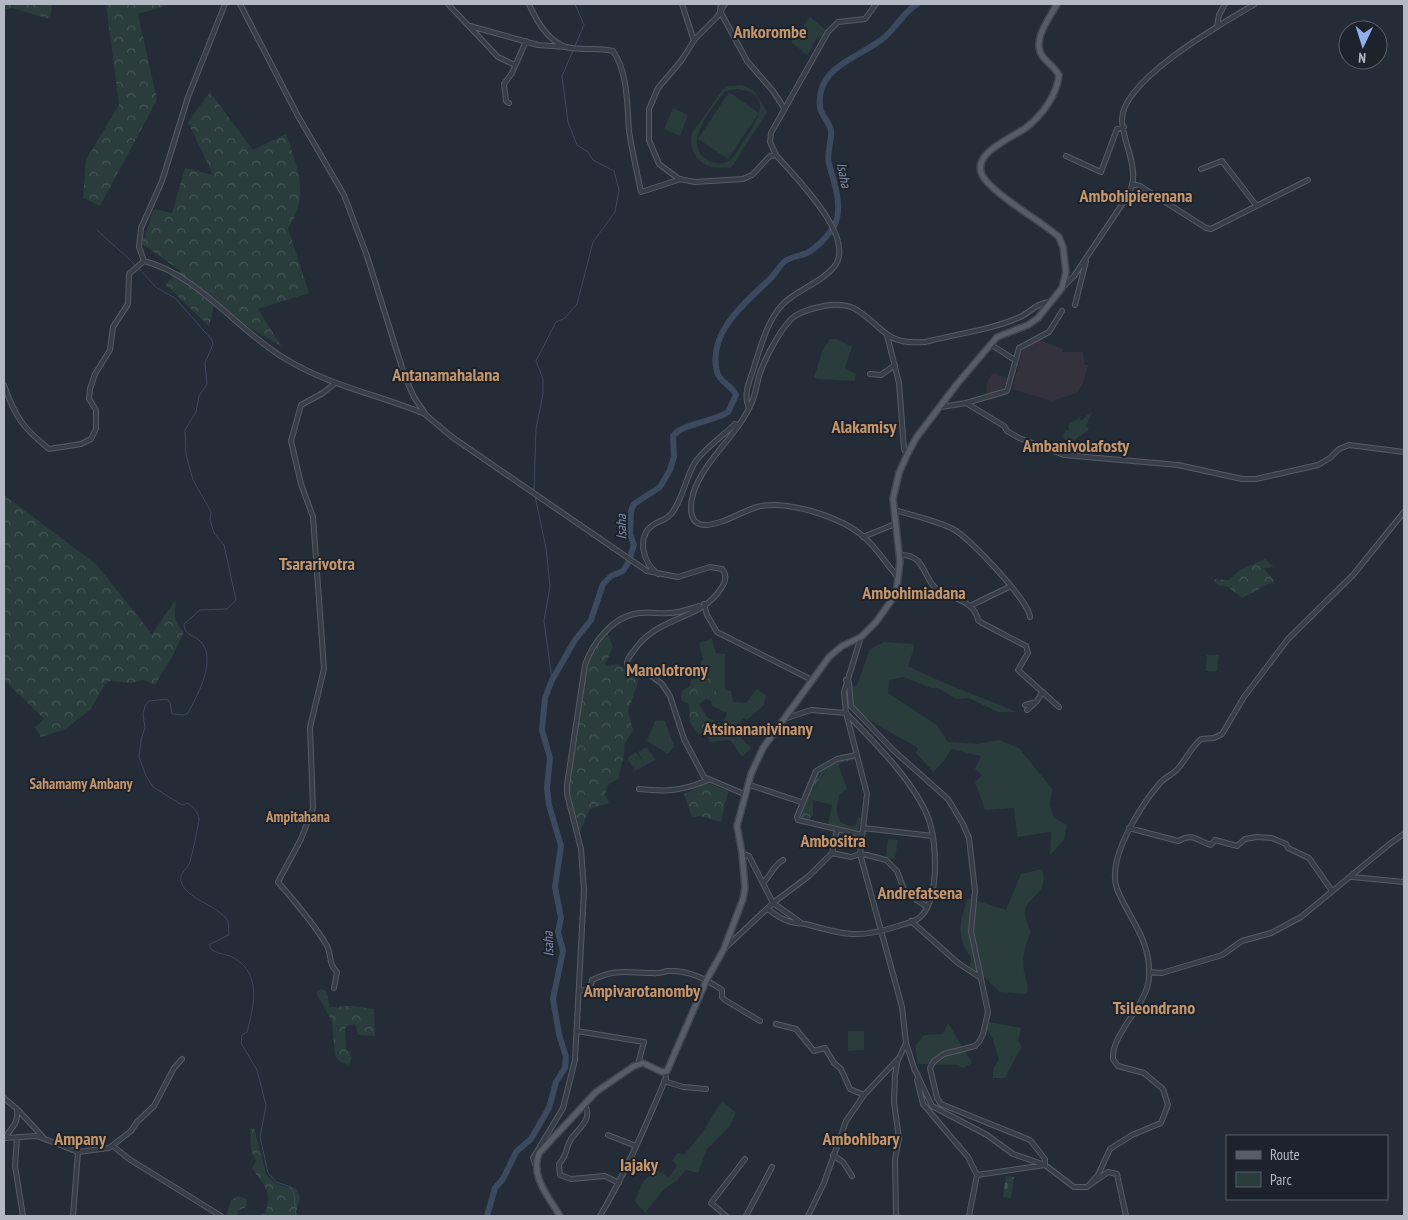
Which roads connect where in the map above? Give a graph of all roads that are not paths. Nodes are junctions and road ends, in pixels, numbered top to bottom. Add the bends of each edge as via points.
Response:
1 (225, 4) edge
2 (240, 4) edge
3 (448, 4) edge
4 (529, 4) edge
5 (682, 4) edge
6 (721, 4) edge
7 (726, 4) edge
8 (876, 4) edge
9 (1057, 4) edge
10 (1225, 4) edge
11 (1255, 4) edge
12 (720, 11) junction
13 (470, 26) junction
14 (1217, 27) junction
15 (526, 40) junction
16 (694, 41) junction
17 (571, 47) junction
18 (515, 65) junction
19 (509, 103) dead end
20 (784, 108) junction
21 (1124, 127) junction
22 (776, 155) junction
23 (1066, 156) dead end
24 (1201, 168) dead end
25 (681, 179) junction
26 (1308, 180) dead end
27 (1132, 184) junction
28 (1256, 205) junction
29 (1086, 258) junction
30 (144, 262) junction
31 (1062, 288) junction
32 (1050, 302) junction
33 (1075, 305) dead end
34 (1062, 311) dead end
35 (887, 336) junction
36 (990, 344) junction
37 (1015, 360) junction
38 (895, 365) junction
39 (870, 374) dead end
40 (334, 384) junction
41 (4, 385) edge
42 (966, 403) junction
43 (941, 407) junction
44 (749, 408) junction
45 (426, 415) junction
46 (738, 425) junction
47 (1404, 452) edge
48 (907, 455) junction
49 (894, 510) junction
50 (1404, 512) edge
51 (896, 524) junction
52 (863, 537) junction
53 (899, 555) junction
54 (660, 575) junction
55 (898, 577) junction
56 (1009, 587) junction
57 (703, 605) junction
58 (970, 606) junction
59 (1030, 617) dead end
60 (861, 636) junction
61 (812, 680) junction
62 (846, 680) junction
63 (1043, 692) junction
64 (1036, 702) junction
65 (1025, 705) dead end
66 (1059, 707) dead end
67 (1027, 710) dead end
68 (846, 713) junction
69 (788, 718) junction
70 (856, 755) junction
71 (708, 780) junction
72 (747, 784) junction
73 (639, 789) dead end
74 (744, 794) junction
75 (801, 802) junction
76 (863, 828) junction
77 (1129, 828) junction
78 (838, 830) junction
79 (1404, 834) edge
80 (862, 835) junction
81 (933, 836) junction
82 (742, 853) junction
83 (832, 853) junction
84 (860, 854) junction
85 (783, 860) dead end
86 (1351, 877) junction
87 (1404, 882) edge
88 (762, 883) junction
89 (1332, 891) junction
90 (773, 903) junction
91 (927, 907) junction
92 (768, 909) junction
93 (911, 922) junction
94 (802, 923) junction
95 (881, 932) junction
96 (724, 949) junction
97 (1149, 972) junction
98 (981, 978) junction
99 (707, 979) junction
100 (334, 988) dead end
101 (579, 991) junction
102 (760, 1021) dead end
103 (776, 1024) dead end
104 (577, 1030) junction
105 (906, 1043) junction
106 (898, 1058) junction
107 (182, 1059) dead end
108 (638, 1064) junction
109 (915, 1070) junction
110 (665, 1072) junction
111 (664, 1082) junction
112 (706, 1089) dead end
113 (864, 1094) junction
114 (4, 1098) edge
115 (585, 1104) junction
116 (17, 1109) junction
117 (608, 1135) dead end
118 (17, 1137) junction
119 (5, 1138) edge
120 (44, 1138) junction
121 (113, 1146) junction
122 (636, 1146) junction
123 (78, 1152) junction
124 (833, 1155) junction
125 (745, 1160) dead end
126 (535, 1164) junction
127 (1044, 1165) junction
128 (772, 1167) dead end
129 (977, 1175) junction
130 (852, 1176) dead end
131 (619, 1183) junction
132 (1087, 1187) junction
133 (23, 1216) edge
134 (73, 1216) edge
135 (221, 1216) edge
136 (560, 1216) edge
137 (600, 1216) edge
138 (726, 1216) edge
139 (746, 1216) edge
140 (808, 1216) edge
141 (896, 1216) edge
142 (969, 1216) edge
143 (1126, 1216) edge

1 - 30 street via 142,228 139,247
2 - 45 street via 298,116 344,195 405,377
3 - 13 street
4 - 17 street via 541,27 557,42
5 - 16 street
6 - 12 street
7 - 12 street
8 - 20 street via 864,19 838,22 828,32
9 - 31 main road via 1039,44 1044,58 1058,75 1056,90 1026,128 992,148 984,158 982,168 987,182 1059,237 1066,272
10 - 14 street
11 - 14 street
12 - 16 street
12 - 20 street via 747,61
13 - 15 street
13 - 18 street via 498,57
14 - 21 street via 1185,47 1145,81 1124,108
15 - 17 street via 538,45
15 - 18 street
16 - 25 street via 658,88 647,123 649,140 659,164
17 - 25 street via 613,50 618,57 642,192
18 - 19 street via 504,89
20 - 22 street via 771,133 770,142
21 - 23 street via 1117,129 1101,172
21 - 27 street
22 - 25 street via 770,156 743,180 695,182
22 - 44 street via 828,218 837,237 840,256 822,279 783,304 775,315 745,396
24 - 28 street via 1222,161
26 - 28 street
27 - 28 street via 1211,229
27 - 29 street via 1129,194
29 - 31 street
29 - 33 street
30 - 40 street via 180,276 284,359
30 - 41 street via 133,270 128,280 128,304 113,327 110,350 90,389 89,399 96,410 96,429 91,439 81,444 49,449 25,430
31 - 32 main road
32 - 35 street via 1040,303 1021,317 1007,322 925,342 896,340
32 - 36 main road via 1038,318 997,337
34 - 37 street via 1049,332 1019,348
35 - 38 street
35 - 44 street via 852,307 829,305 802,312 788,322 766,360
36 - 37 street
36 - 43 main road
37 - 42 street via 1007,391
38 - 39 street via 881,375
38 - 48 street
40 - 45 street
40 - 100 street via 300,405 291,441 313,517 324,669 310,728 313,808 278,882 306,914 328,947 331,966 337,972
42 - 43 street
42 - 47 street via 1004,426 1007,432 1064,455 1178,465 1242,479 1256,479 1318,465 1349,445
43 - 48 main road
44 - 46 street
45 - 54 street via 452,437 626,558
46 - 52 street via 703,474 693,495 692,518 697,523 720,522 772,504 818,514
46 - 54 street via 735,424 696,460 671,514 648,531 644,555 648,565
48 - 49 main road via 895,486
49 - 51 main road
49 - 56 street via 955,530 992,563
50 - 77 street via 1353,574 1288,639 1244,697 1222,734 1197,742 1181,766 1160,783
51 - 52 street
51 - 53 main road
52 - 55 street
53 - 55 main road
53 - 58 street via 919,561 934,588
54 - 57 street via 678,576 710,567 722,569 726,581
55 - 60 main road via 893,599
56 - 58 street
56 - 59 street via 1024,603
57 - 61 street via 717,632
57 - 71 street via 656,628 638,644 627,665 629,669 649,674 662,684 670,696 684,739
57 - 101 street via 679,612 644,612 625,617 606,631 585,665 567,785 583,859
58 - 63 street via 982,623 1026,646 1028,653 1018,670
60 - 61 main road via 835,651
60 - 62 street
61 - 69 main road
62 - 68 street
62 - 98 street via 849,682 851,706 893,750 948,799 963,824 969,838 975,881 971,931
63 - 64 street
63 - 66 street
64 - 65 street
64 - 67 street
68 - 69 street via 811,710
68 - 70 street
68 - 81 street via 885,753 920,802
69 - 72 main road via 764,748
70 - 75 street via 837,759 816,771
70 - 76 street via 867,794
71 - 73 street via 668,792
71 - 74 street
72 - 74 main road
72 - 75 street
74 - 82 main road via 737,826
75 - 78 street via 798,820
76 - 80 street
76 - 81 street
77 - 89 street via 1178,841 1194,837 1210,846 1215,840 1237,846 1245,839 1272,838 1309,858
77 - 97 street via 1122,844 1116,887 1141,932
78 - 80 street
78 - 83 street
79 - 86 street
80 - 84 street
81 - 91 street via 936,866
82 - 88 street via 749,856
82 - 96 main road via 743,899
83 - 84 street via 851,858
83 - 90 street via 809,876
84 - 91 street via 886,860 894,866 905,892
84 - 95 street
85 - 88 street via 773,866 770,876
86 - 87 street
86 - 89 street
88 - 90 street
89 - 97 street via 1287,926 1242,941 1222,955 1162,973
90 - 92 street
90 - 94 street
91 - 93 street via 918,919
92 - 94 street via 791,923
92 - 96 street
93 - 95 street
93 - 98 street via 958,963
94 - 95 street via 850,936
95 - 105 street via 904,1018
96 - 99 main road
97 - 132 street via 1146,989 1114,1048 1113,1059 1118,1066 1139,1070 1163,1088 1168,1105 1166,1113 1161,1123 1110,1149 1098,1175
98 - 127 street via 988,1012 983,1034 974,1046 949,1052 934,1061 930,1076 937,1098 941,1104 1030,1140 1045,1159
99 - 101 street via 680,972 654,974 630,970 604,974 592,980 590,989
99 - 102 street via 722,990 725,1000
99 - 110 main road
101 - 104 street
103 - 113 street via 796,1029 814,1051 825,1048 850,1088
104 - 108 street via 644,1042
104 - 126 street via 575,1060 563,1108 533,1158
105 - 106 street
105 - 109 street
106 - 113 street
106 - 141 street via 894,1102 899,1138
107 - 121 street via 154,1106
108 - 110 main road via 647,1064
108 - 115 main road via 605,1084
109 - 127 street via 932,1106 987,1135 1013,1154
109 - 129 street via 922,1104 968,1157
110 - 111 street
111 - 112 street
111 - 122 street
113 - 124 street via 846,1120
114 - 116 street
115 - 126 main road via 539,1153
115 - 131 street via 587,1119 569,1143 567,1154 559,1164 560,1175 571,1180 605,1176
116 - 119 street via 17,1124
116 - 120 street
117 - 122 street
118 - 119 street
118 - 120 street
118 - 133 street via 14,1166
120 - 123 street
121 - 123 street
121 - 135 street via 130,1160
122 - 131 street
123 - 134 street
124 - 130 street via 843,1162
124 - 140 street
125 - 138 street via 711,1203
126 - 136 main road via 540,1182
127 - 129 street
127 - 132 street via 1068,1185
128 - 139 street
129 - 142 street
131 - 137 street
132 - 143 street via 1108,1172 1117,1174

